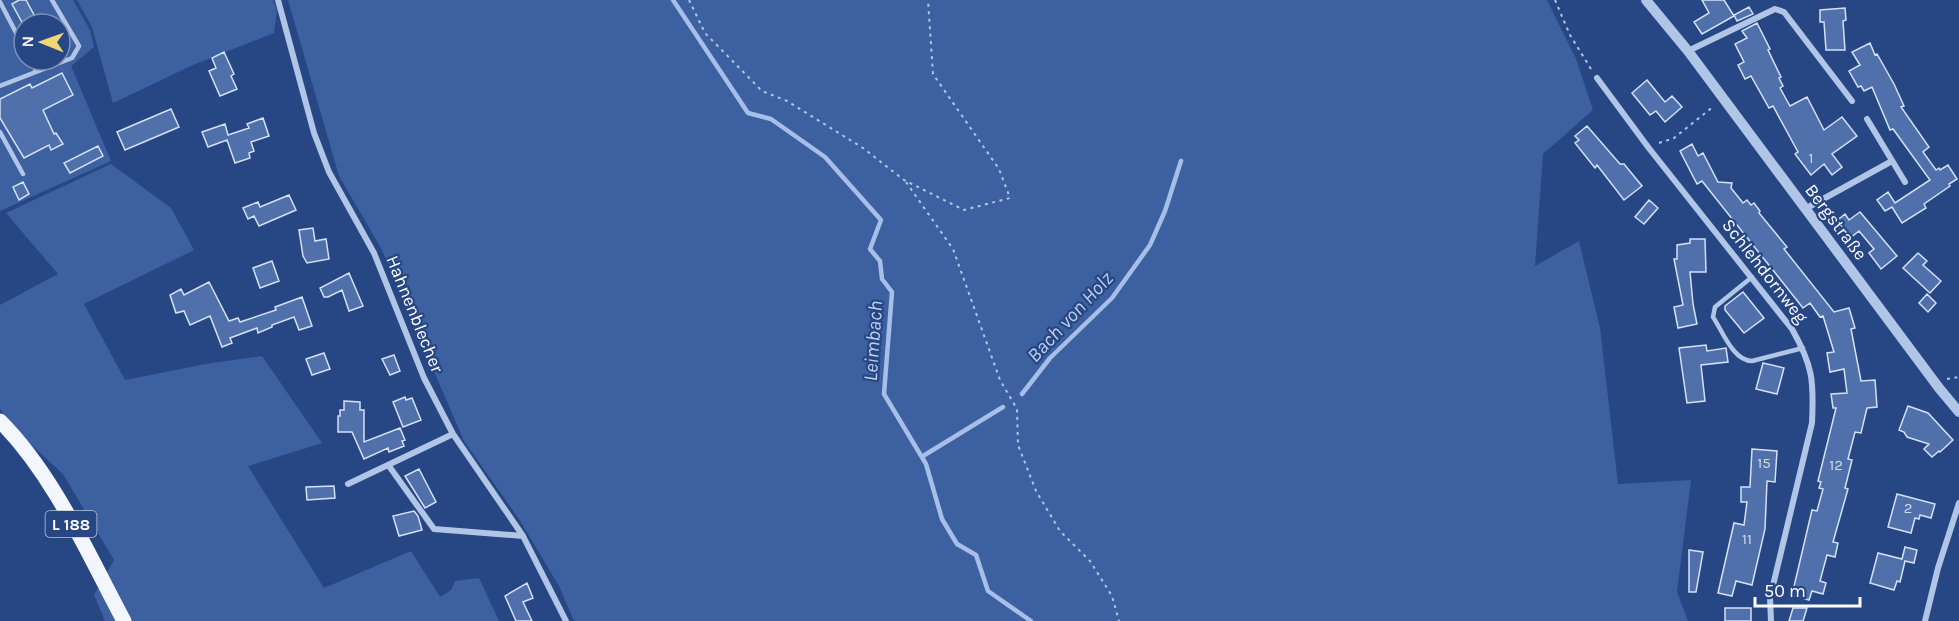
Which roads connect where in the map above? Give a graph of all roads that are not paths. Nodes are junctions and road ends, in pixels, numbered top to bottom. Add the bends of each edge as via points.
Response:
1 (278, 0) edge
2 (1646, 0) edge
3 (0, 2) edge
4 (12, 25) edge
5 (72, 34) edge
6 (1688, 51) junction
7 (72, 58) edge
8 (34, 72) edge
9 (1597, 78) road end
10 (0, 86) edge
11 (1851, 101) dead end
12 (1867, 119) dead end
13 (0, 132) edge
14 (1892, 161) junction
15 (23, 174) dead end
16 (1905, 182) dead end
17 (1805, 208) junction
18 (1752, 277) junction
19 (1803, 348) junction
20 (1959, 412) edge
21 (0, 421) edge
22 (453, 434) junction
23 (389, 466) junction
24 (348, 484) dead end
25 (1959, 503) edge
26 (523, 536) junction
27 (124, 621) edge
28 (566, 621) edge
29 (1771, 621) edge
30 (1925, 621) edge

1 - 22 street, Hahnenblecher via 314,133 329,172 374,253 424,378
2 - 6 street, Bergstraße
3 - 4 lane
5 - 7 lane via 79,46
6 - 11 street via 1775,9 1784,12
6 - 17 street, Bergstraße
8 - 10 lane
9 - 18 street, Schlehdornweg
12 - 14 street
13 - 15 lane
14 - 16 street
14 - 17 street
17 - 20 street, Bergstraße
18 - 19 street, Schlehdornweg
18 - 19 lane via 1715,307 1713,317 1737,355 1752,361
19 - 29 street, Schlehdornweg via 1814,394 1812,423 1770,598
21 - 27 main road, L 188 via 53,491
22 - 23 street
22 - 26 street, Hahnenblecher
23 - 24 street
23 - 26 street via 434,529
25 - 30 street
26 - 28 street, Hahnenblecher

